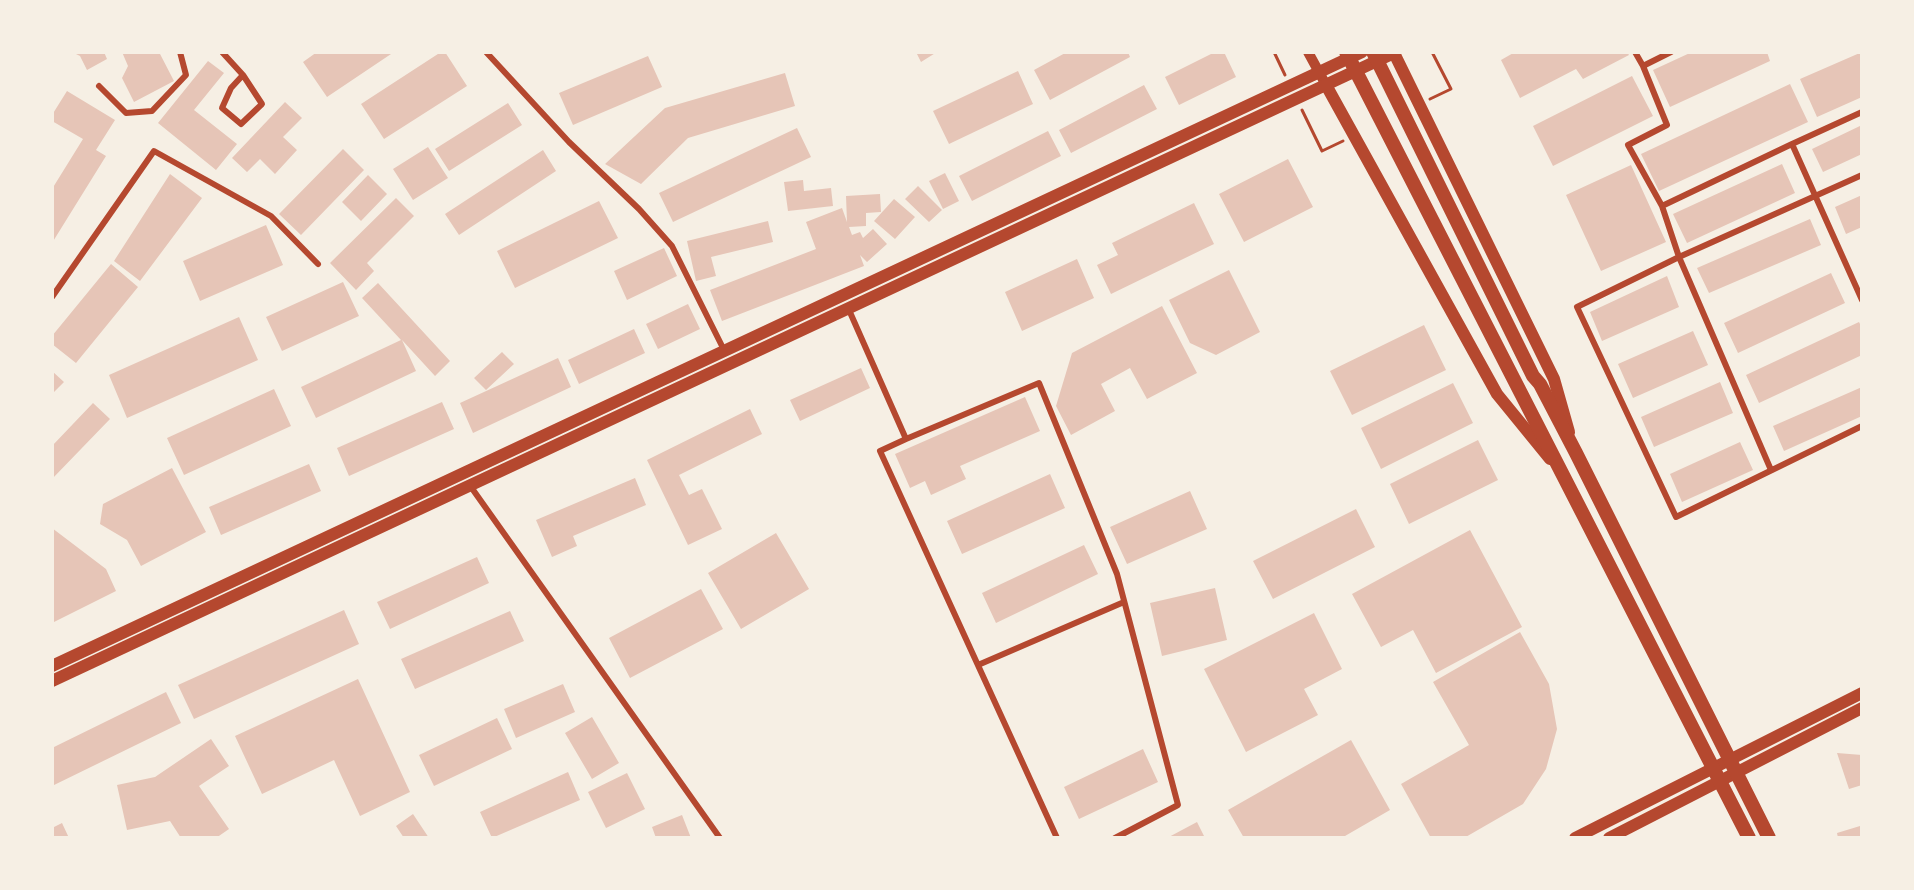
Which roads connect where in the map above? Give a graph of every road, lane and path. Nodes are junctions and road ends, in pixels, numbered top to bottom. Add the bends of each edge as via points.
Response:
1 (180, 52) edge
2 (222, 52) edge
3 (486, 52) edge
4 (1308, 52) edge
5 (1346, 52) edge
6 (1362, 52) edge
7 (1373, 52) edge
8 (1635, 52) edge
9 (1671, 52) edge
10 (1395, 53) edge
11 (1642, 66) junction
12 (1318, 73) junction
13 (243, 75) junction
14 (1326, 85) junction
15 (99, 86) dead end
16 (1862, 112) edge
17 (1792, 144) junction
18 (1862, 175) edge
19 (1815, 196) junction
20 (1662, 206) junction
21 (1679, 257) junction
22 (318, 264) dead end
23 (52, 297) edge
24 (1862, 300) edge
25 (849, 310) junction
26 (725, 352) junction
27 (1862, 426) edge
28 (906, 439) junction
29 (1576, 453) junction
30 (1559, 469) junction
31 (1771, 470) junction
32 (471, 487) junction
33 (1124, 602) junction
34 (978, 665) junction
35 (52, 666) edge
36 (52, 681) edge
37 (1862, 693) edge
38 (1862, 708) edge
39 (1732, 767) junction
40 (1716, 775) junction
41 (720, 837) edge
42 (1057, 837) edge
43 (1115, 837) edge
44 (1575, 837) edge
45 (1609, 837) edge
46 (1749, 837) edge
47 (1769, 837) edge

1 - 15 street via 186,75 152,111 126,113
2 - 13 street
3 - 26 street via 672,246
4 - 12 street
5 - 30 main road
6 - 12 main road
7 - 29 main road via 1533,376
8 - 11 street
9 - 11 street
10 - 14 main road
10 - 29 main road via 1554,379
11 - 20 street via 1667,125 1628,145
12 - 14 street
12 - 26 main road
13 - 13 street via 262,104 241,124 222,108 231,88
14 - 25 main road
14 - 30 main road via 1497,394
16 - 17 street
17 - 19 street
17 - 20 street
18 - 19 street
19 - 21 street
19 - 24 street
20 - 21 street
21 - 31 street
21 - 31 street via 1577,307 1676,517
22 - 23 street via 272,216 154,151
25 - 28 street
25 - 32 main road
26 - 35 main road
27 - 31 street
28 - 33 street via 1039,383 1117,574
28 - 34 street via 880,451
29 - 39 main road
30 - 40 main road
32 - 36 main road
32 - 41 street
33 - 34 street
33 - 43 street via 1178,805
34 - 42 street
37 - 39 main road
38 - 39 main road
39 - 40 main road
39 - 47 main road
40 - 44 main road
40 - 45 main road
40 - 46 main road

